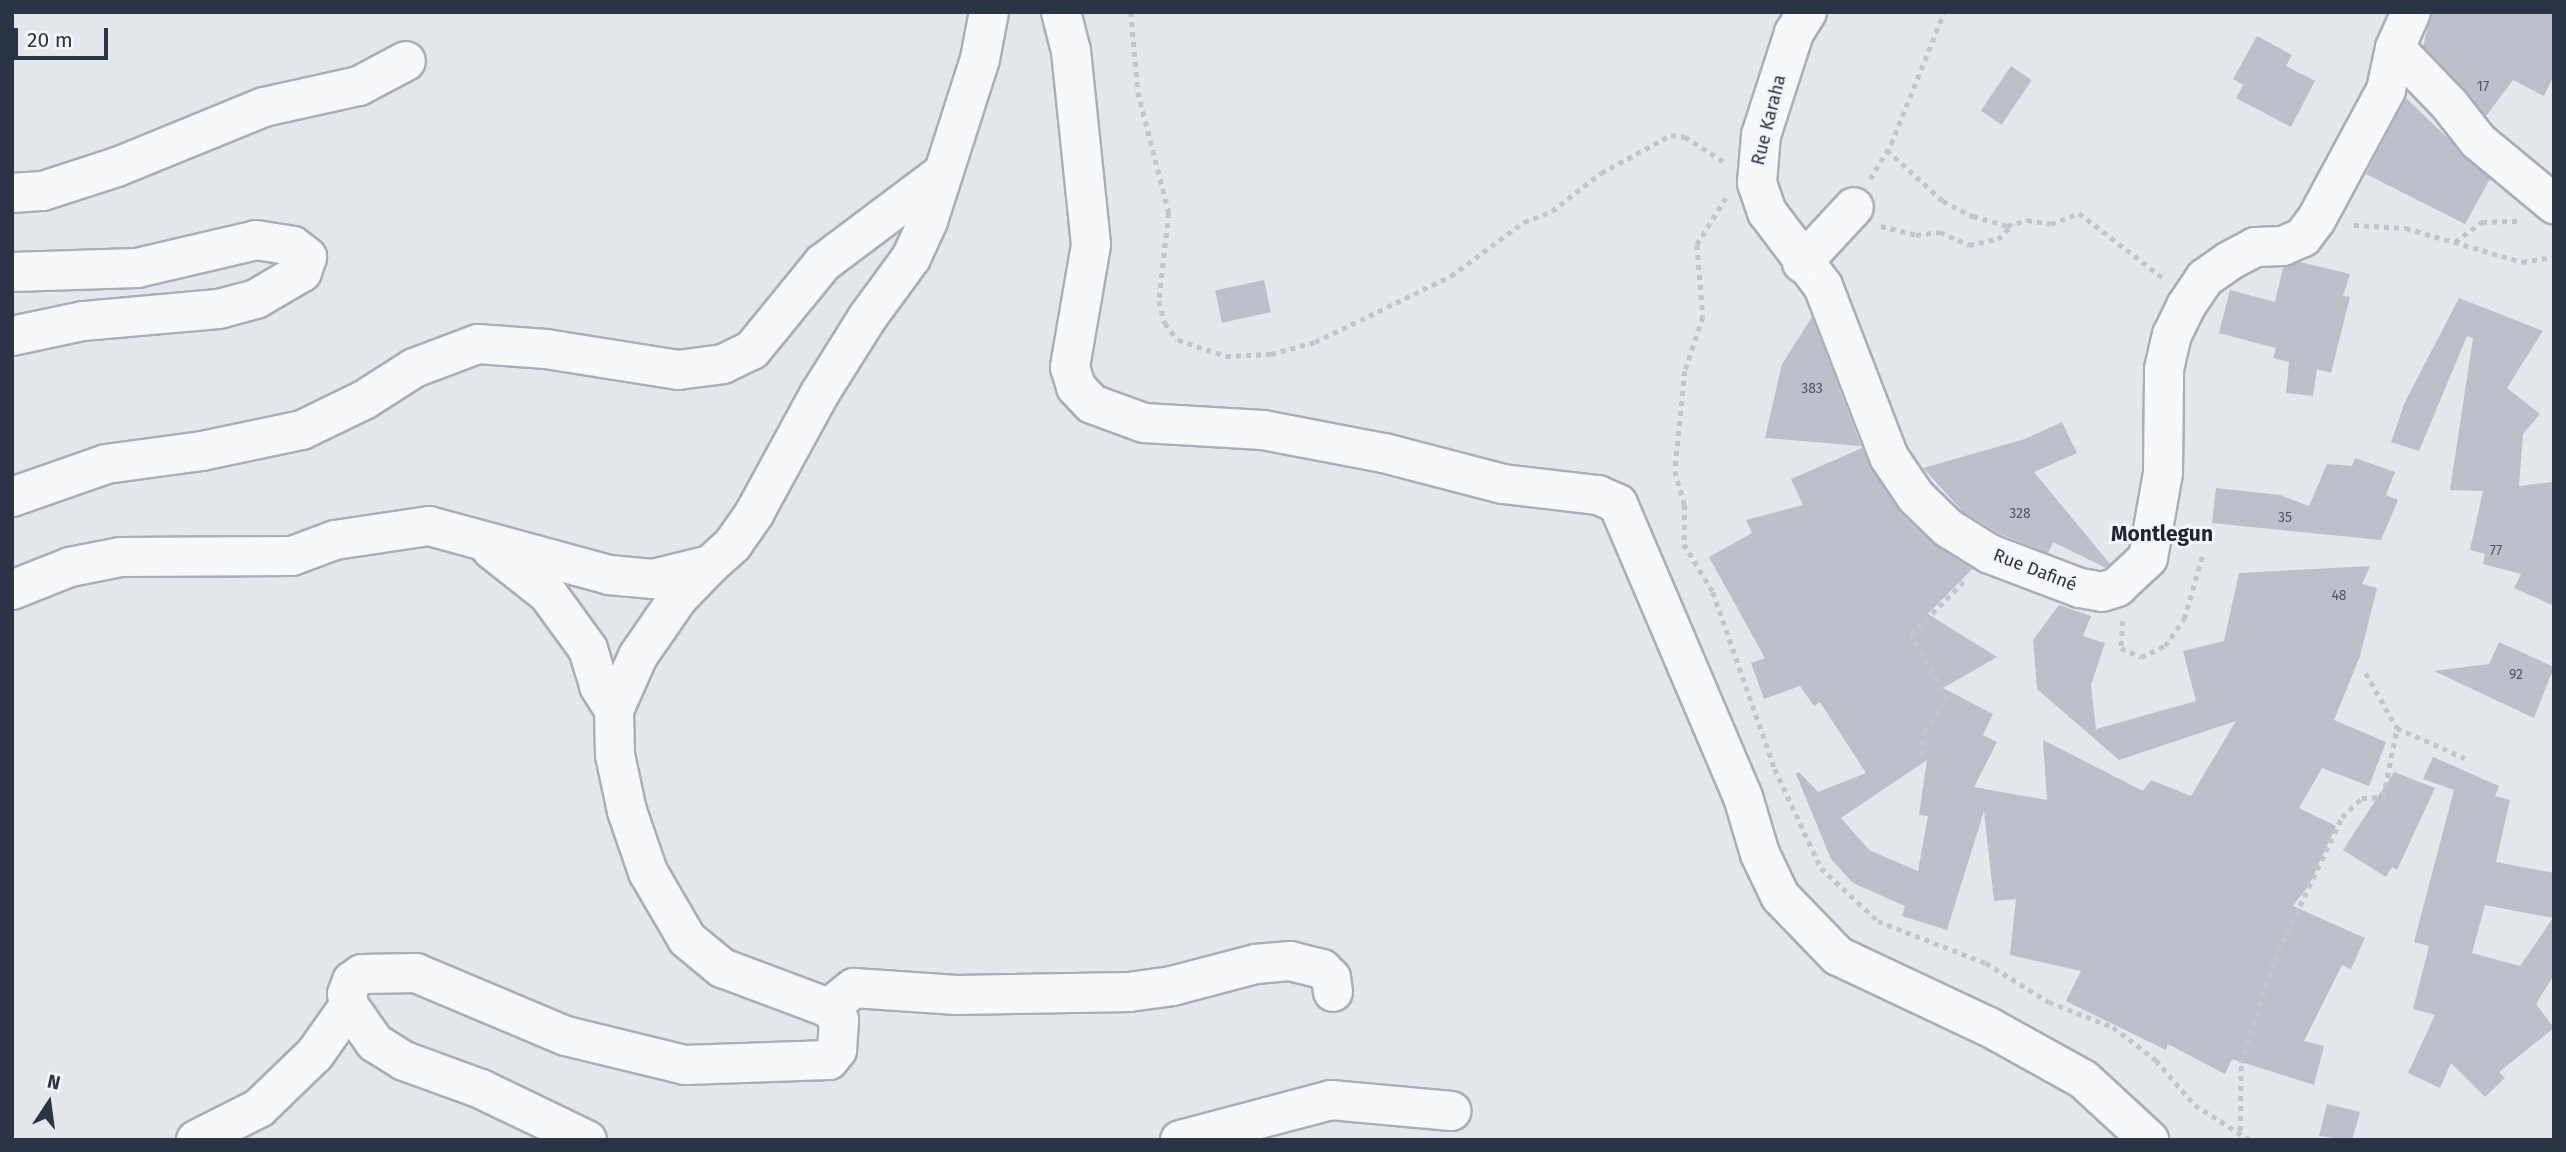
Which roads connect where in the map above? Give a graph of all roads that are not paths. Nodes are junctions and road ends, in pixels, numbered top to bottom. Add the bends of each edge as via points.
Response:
1 (989, 12) edge
2 (1061, 12) edge
3 (1807, 12) edge
4 (2411, 12) edge
5 (2395, 48) junction
6 (406, 61) dead end
7 (943, 173) junction
8 (12, 193) edge
9 (2542, 211) edge
10 (1848, 215) road end
11 (1802, 263) junction
12 (12, 272) edge
13 (12, 336) edge
14 (12, 497) edge
15 (478, 539) junction
16 (710, 565) junction
17 (12, 590) edge
18 (614, 710) junction
19 (1333, 992) dead end
20 (349, 1006) junction
21 (829, 1008) junction
22 (1451, 1111) dead end
23 (196, 1140) edge
24 (587, 1140) edge
25 (1180, 1140) edge
26 (2149, 1140) edge

1 - 7 street via 980,59
2 - 26 street via 1071,51 1091,245 1070,367 1076,387 1093,404 1144,423 1263,430 1384,453 1503,484 1598,495 1618,504 1743,797 1760,854 1780,896 1838,956 1989,1027 2083,1079
3 - 11 street, Rue Karaha via 1778,79 1748,171 1767,212
4 - 5 street
5 - 9 street
5 - 11 street, Rue Dafiné via 2386,90 2303,237 2283,246 2255,247 2205,278 2172,335 2164,369 2164,472 2148,558 2117,587 2102,592 2080,588 1990,554 1948,528 1916,497 1889,457 1823,286
6 - 8 street via 359,86 264,107 117,167 44,191
7 - 14 street via 823,263 752,350 723,364 678,370 546,349 478,345 414,368 364,400 302,430 202,451 106,464
7 - 16 street via 911,258 827,383 755,512 733,544
10 - 11 street
12 - 13 street via 138,268 256,240 293,246 307,257 302,272 256,299 218,309 83,321
15 - 16 street via 610,575 653,579
15 - 17 street via 429,526 335,540 292,555 120,557 70,568
15 - 18 street via 548,594 588,649 599,686
16 - 18 street via 678,598 638,656
18 - 21 street via 615,755 627,811 670,916 687,939 722,968
19 - 21 street via 1331,978 1322,969 1290,961 1129,992 957,995 854,988
20 - 21 street via 352,981 362,974 416,973 566,1036 628,1055 685,1065 751,1066 829,1060 841,1037 839,1020
20 - 23 street via 315,1054 259,1108
20 - 24 street via 375,1043 404,1061 493,1094
22 - 25 street via 1331,1100

